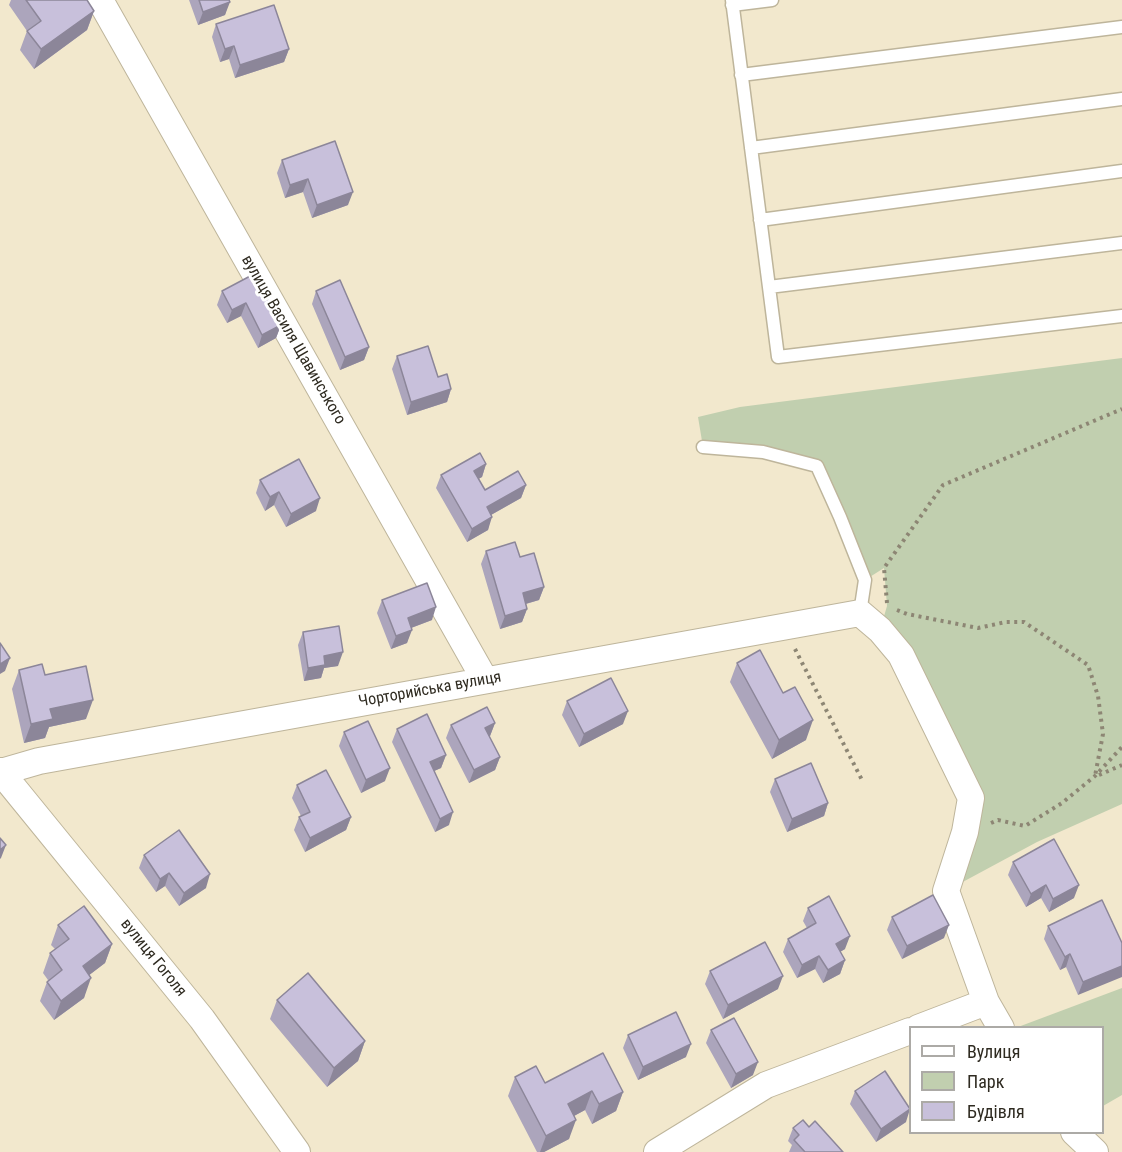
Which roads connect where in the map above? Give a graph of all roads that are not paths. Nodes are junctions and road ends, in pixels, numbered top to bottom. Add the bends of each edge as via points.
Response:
1 (100, 0) edge
2 (772, 0) edge
3 (732, 3) edge
4 (1122, 27) edge
5 (741, 75) junction
6 (1122, 99) edge
7 (751, 148) junction
8 (1122, 171) edge
9 (760, 220) junction
10 (1122, 243) edge
11 (769, 287) junction
12 (1122, 316) edge
13 (703, 447) dead end
14 (860, 613) junction
15 (485, 681) junction
16 (0, 771) edge
17 (986, 1002) junction
18 (923, 1026) edge
19 (1000, 1026) edge
20 (909, 1030) edge
21 (1076, 1134) edge
22 (297, 1152) edge
23 (657, 1152) edge
24 (1095, 1152) edge

1 - 15 street, вулиця Василя Щавинського
2 - 3 lane
3 - 5 lane
4 - 5 lane
5 - 7 lane
6 - 7 lane
7 - 9 lane
8 - 9 lane
9 - 11 lane
10 - 11 lane
11 - 12 lane via 778,357
13 - 14 lane via 764,452 817,466 865,580
14 - 15 street, Чорторийська вулиця
14 - 17 street via 901,655 971,798 965,832 946,891
15 - 16 street, Чорторийська вулиця
16 - 22 street, вулиця Гоголя via 202,1019
17 - 18 street
17 - 19 street
20 - 23 street via 766,1085
21 - 24 street

